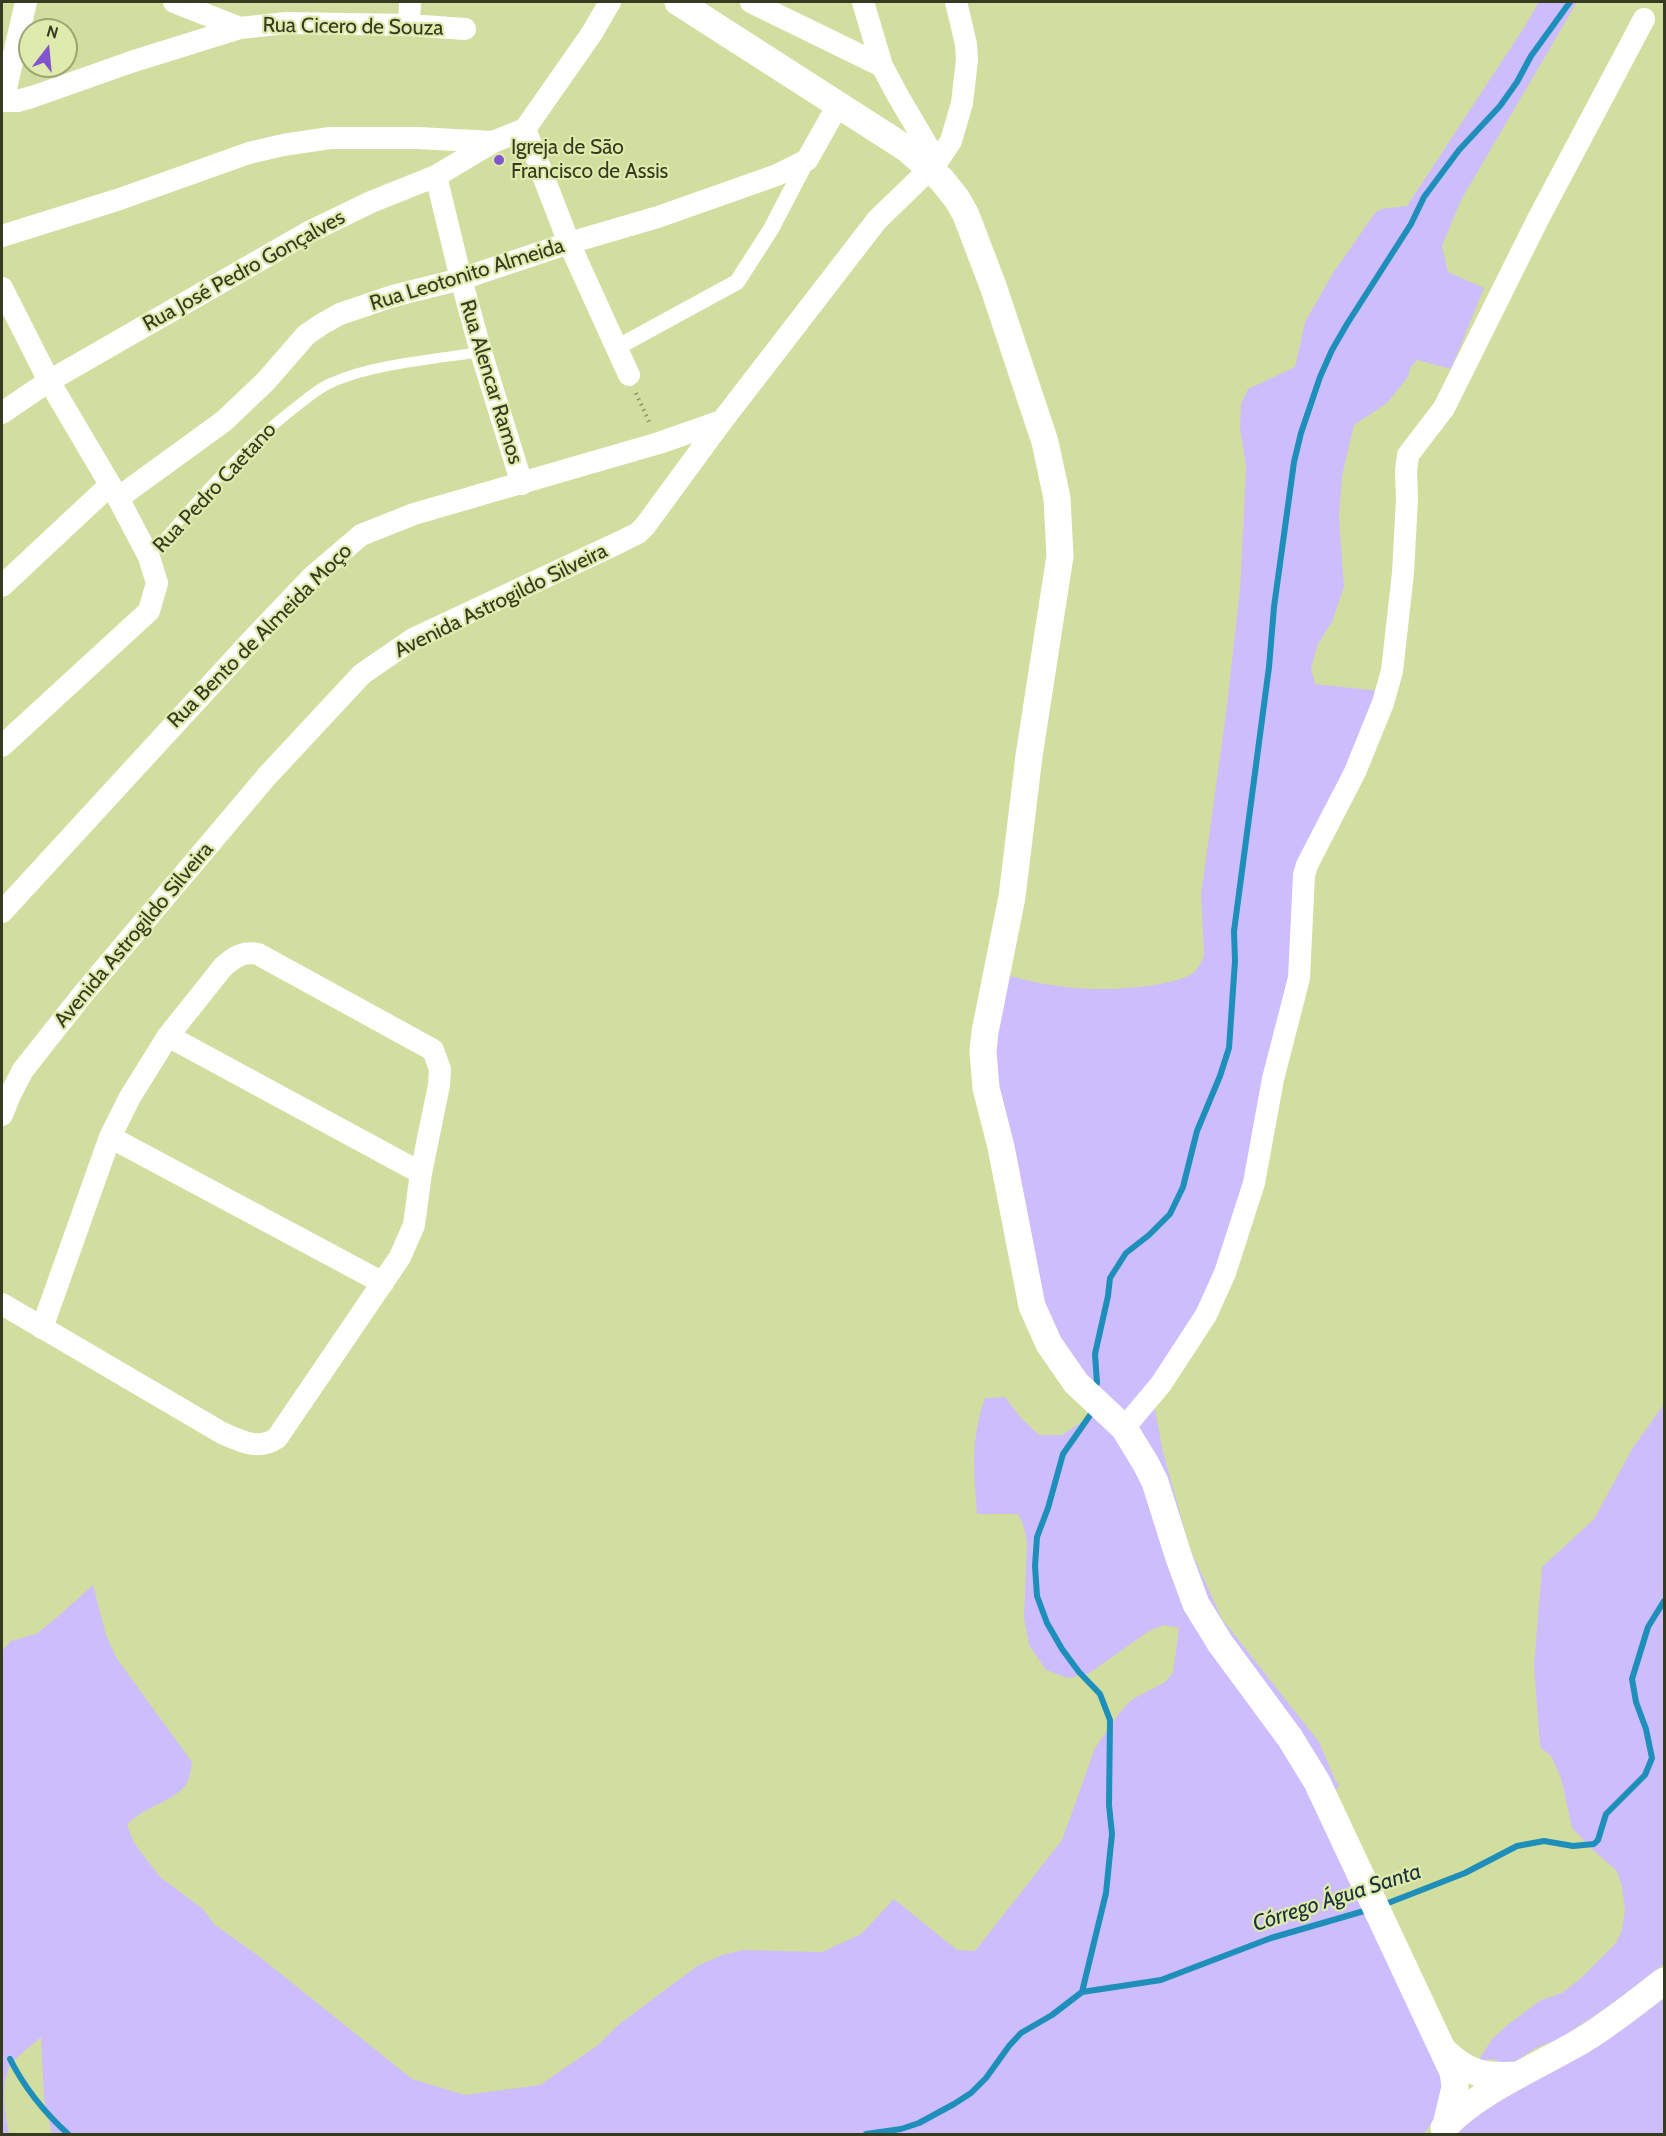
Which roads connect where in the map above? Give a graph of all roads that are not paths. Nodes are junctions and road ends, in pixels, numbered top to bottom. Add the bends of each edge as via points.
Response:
1 (26, 2) edge
2 (174, 2) edge
3 (410, 2) edge
4 (610, 2) edge
5 (678, 2) edge
6 (751, 2) edge
7 (863, 2) edge
8 (956, 2) edge
9 (1644, 19) dead end
10 (408, 25) junction
11 (240, 28) junction
12 (465, 29) dead end
13 (882, 66) junction
14 (2, 101) edge
15 (838, 105) junction
16 (525, 129) junction
17 (493, 142) junction
18 (807, 160) junction
19 (933, 165) junction
20 (436, 176) junction
21 (2, 236) edge
22 (569, 243) junction
23 (460, 279) junction
24 (2, 288) edge
25 (616, 348) junction
26 (481, 352) junction
27 (628, 375) road end
28 (49, 381) junction
29 (2, 413) edge
30 (722, 421) junction
31 (522, 484) junction
32 (114, 491) junction
33 (149, 557) junction
34 (2, 586) edge
35 (2, 746) edge
36 (2, 912) edge
37 (168, 1036) junction
38 (4, 1102) edge
39 (110, 1137) junction
40 (421, 1173) junction
41 (383, 1283) junction
42 (2, 1304) edge
43 (42, 1328) junction
44 (1124, 1428) junction
45 (1665, 1981) edge
46 (1444, 2051) junction
47 (1519, 2075) junction
48 (1442, 2130) edge

1 - 14 street
2 - 11 street
3 - 10 street
4 - 16 street
5 - 15 street
6 - 13 street
7 - 13 street
8 - 19 street, Avenida Astrogildo Silveira via 966,44 965,85 951,141
9 - 44 street via 1444,408 1408,454 1403,573 1392,671 1355,772 1304,875 1299,978 1273,1079 1254,1183 1225,1273 1206,1315 1161,1384
10 - 11 street, Rua Cicero de Souza via 286,24
10 - 12 street, Rua Cicero de Souza
11 - 14 street, Rua Cicero de Souza via 32,97
13 - 19 street
15 - 18 street
15 - 19 street
16 - 17 street, Rua José Pedro Gonçalves
16 - 22 street
17 - 20 street, Rua José Pedro Gonçalves
17 - 21 street via 330,138 284,145 249,153
18 - 22 street, Rua Leotonito Almeida via 777,175 658,217
18 - 25 street via 771,230 737,282
19 - 30 street, Avenida Astrogildo Silveira via 877,220
19 - 44 street via 966,215 993,286 1045,442 1058,498 1060,528 1059,565 1012,897 983,1051 986,1088 1032,1306 1048,1344 1076,1383
20 - 23 street, Rua Alencar Ramos
20 - 28 street, Rua José Pedro Gonçalves via 307,233
22 - 23 street, Rua Leotonito Almeida
22 - 25 street
23 - 26 street, Rua Alencar Ramos
23 - 32 street, Rua Leotonito Almeida via 393,296 322,324 306,335 224,421
24 - 28 street
25 - 27 street
26 - 31 street, Rua Alencar Ramos
26 - 33 lane, Rua Pedro Caetano via 410,363 331,382 253,442
28 - 29 street, Rua José Pedro Gonçalves
28 - 32 street
30 - 31 street, Rua Bento de Almeida Moço
30 - 38 street, Avenida Astrogildo Silveira via 638,533 413,639 362,674 267,776 83,994 23,1070
31 - 36 street, Rua Bento de Almeida Moço via 387,524 361,535 340,552 171,726
32 - 33 street
32 - 34 street, Rua Leotonito Almeida
33 - 35 street via 157,583 149,611
37 - 39 street
37 - 40 street
37 - 40 street via 223,967 240,954 258,954 433,1050 440,1069 439,1084
39 - 41 street
39 - 43 street
40 - 41 street via 414,1225
41 - 43 street via 277,1438 259,1446 222,1433
42 - 43 street
44 - 46 street via 1155,1482 1196,1604 1305,1760
45 - 47 street via 1590,2035
46 - 47 street via 1462,2067 1478,2073
46 - 48 street via 1455,2078 1453,2100
47 - 48 street

